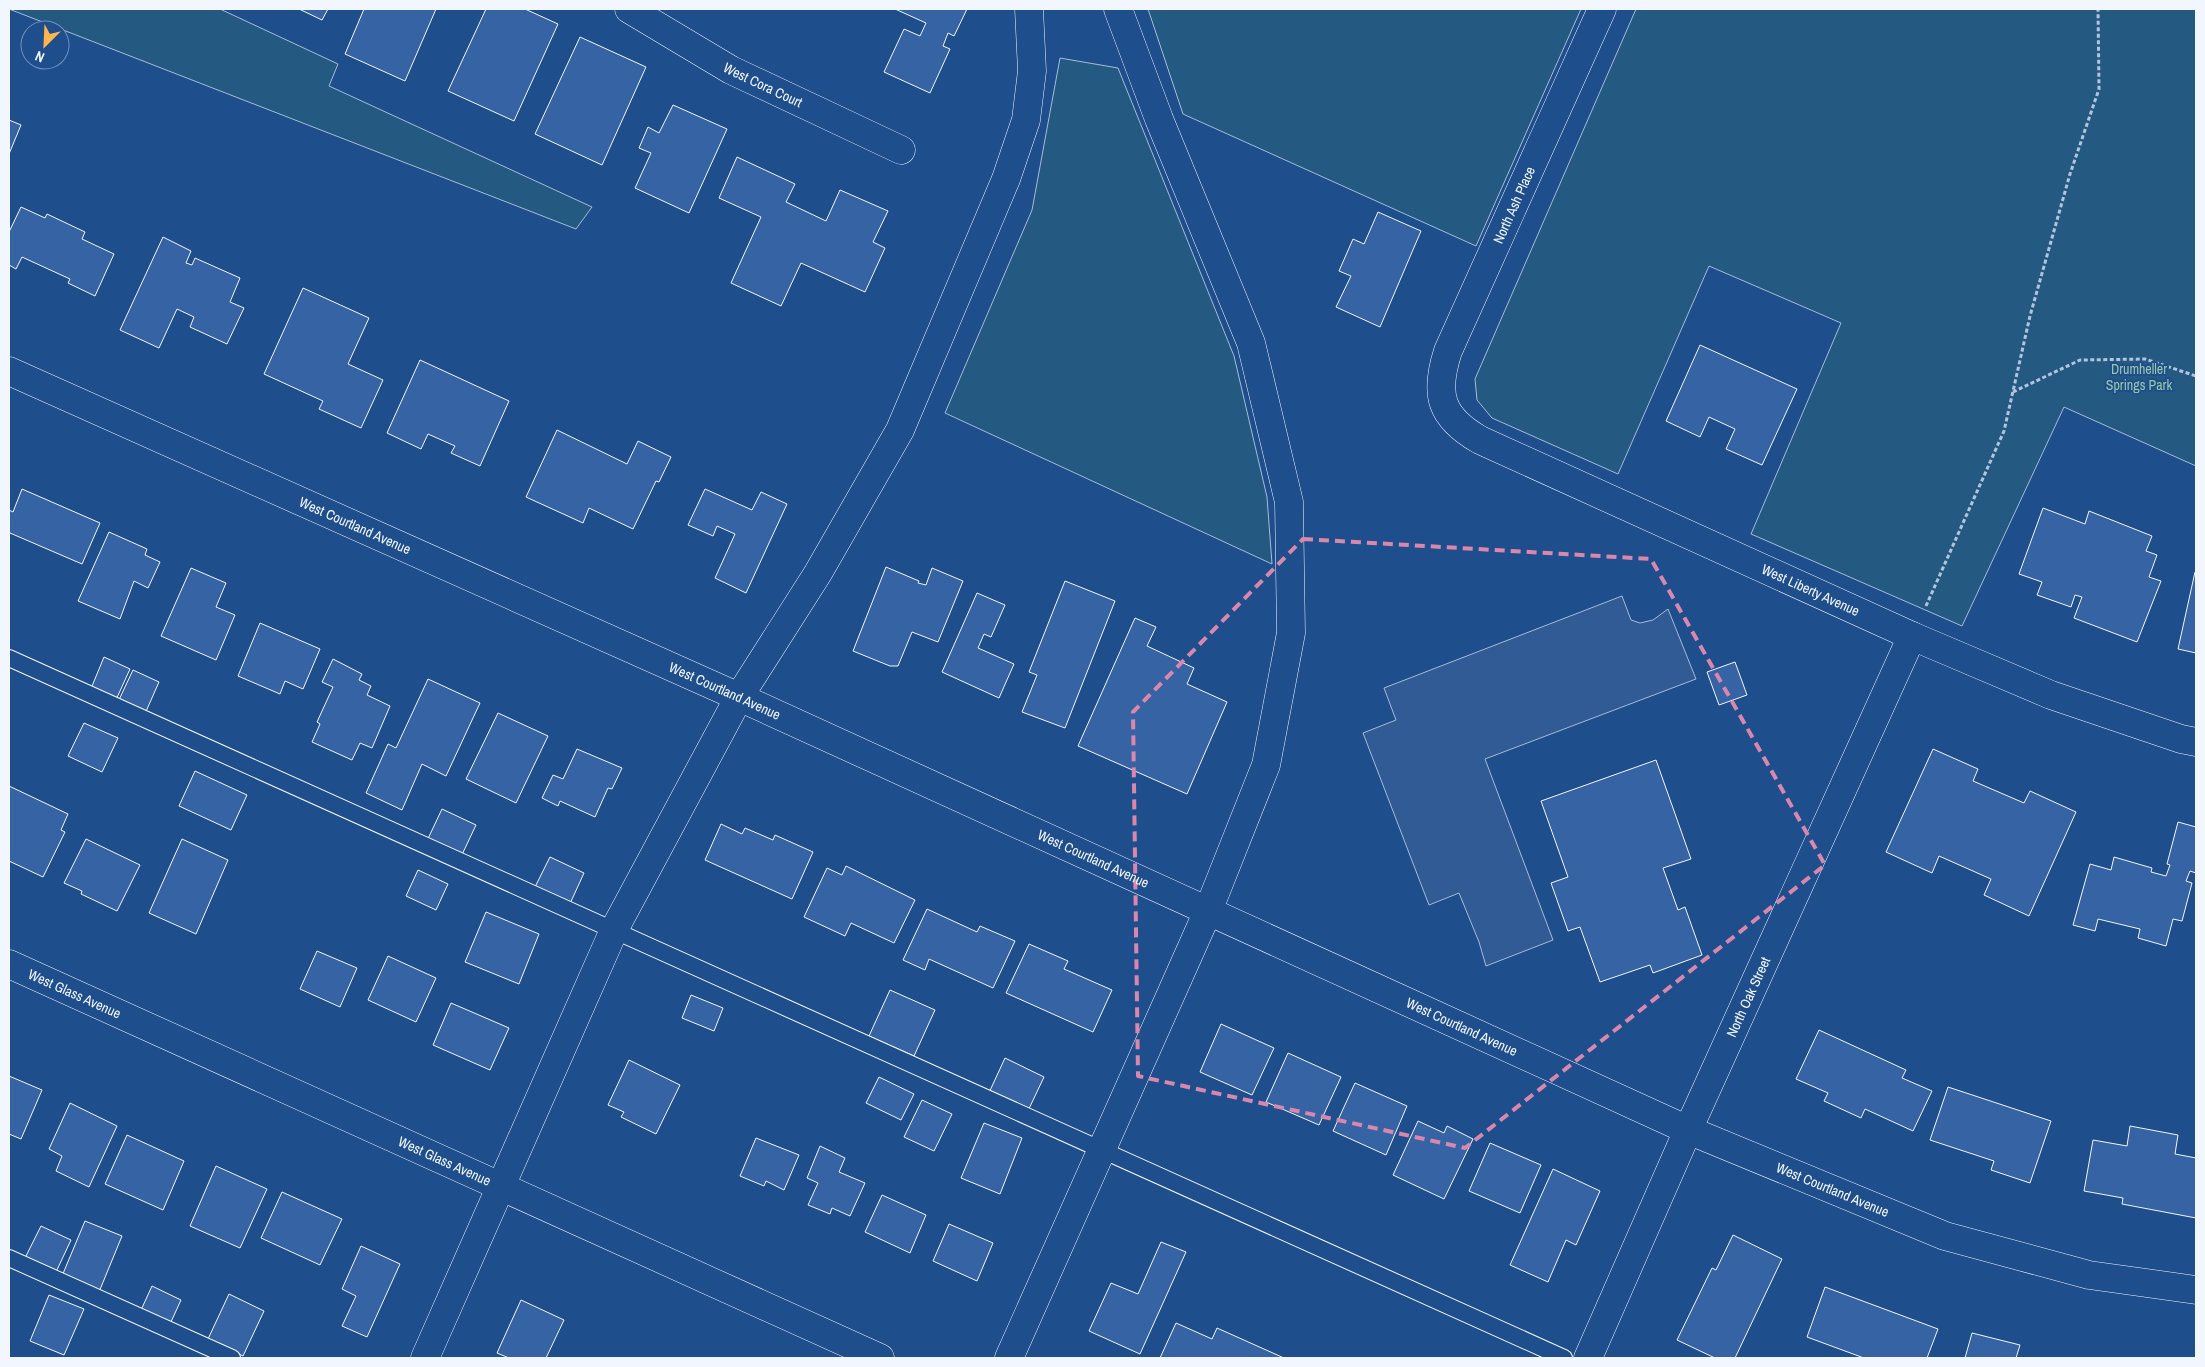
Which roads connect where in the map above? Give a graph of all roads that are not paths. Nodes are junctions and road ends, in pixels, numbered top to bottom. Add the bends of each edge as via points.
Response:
1 (628, 9) edge
2 (1029, 9) edge
3 (1118, 9) edge
4 (1602, 9) edge
5 (901, 150) dead end
6 (9, 371) edge
7 (1444, 405) joint
8 (1912, 636) junction
9 (9, 658) edge
10 (739, 697) junction
11 (2196, 742) edge
12 (1208, 911) junction
13 (614, 930) junction
14 (9, 964) edge
15 (1688, 1130) junction
16 (1102, 1150) junction
17 (502, 1187) junction
18 (9, 1258) edge
19 (2196, 1290) edge
20 (232, 1358) edge
21 (425, 1358) edge
22 (880, 1358) edge
23 (1009, 1358) edge
24 (1564, 1358) edge
25 (1588, 1358) edge

1 - 5 street, West Cora Court via 731,70
2 - 10 street via 1032,71 1026,120 1006,179 900,430 818,573
3 - 12 street via 1159,119 1251,343 1289,502 1291,633 1268,756
4 - 7 street, North Ash Place via 1448,351 1440,378
6 - 10 street, West Courtland Avenue
7 - 8 street, West Liberty Avenue via 1458,425 1480,440
8 - 11 street, West Liberty Avenue via 2051,695
8 - 15 street, North Oak Street
9 - 13 lane
10 - 12 street, West Courtland Avenue
10 - 13 street
12 - 15 street, West Courtland Avenue
12 - 16 street
13 - 16 lane
13 - 17 street
14 - 17 street, West Glass Avenue
15 - 19 street, West Courtland Avenue via 1944,1236 2089,1275
15 - 25 street, North Oak Street
16 - 23 street
16 - 24 lane
17 - 21 street
17 - 22 street, West Glass Avenue
18 - 20 lane

